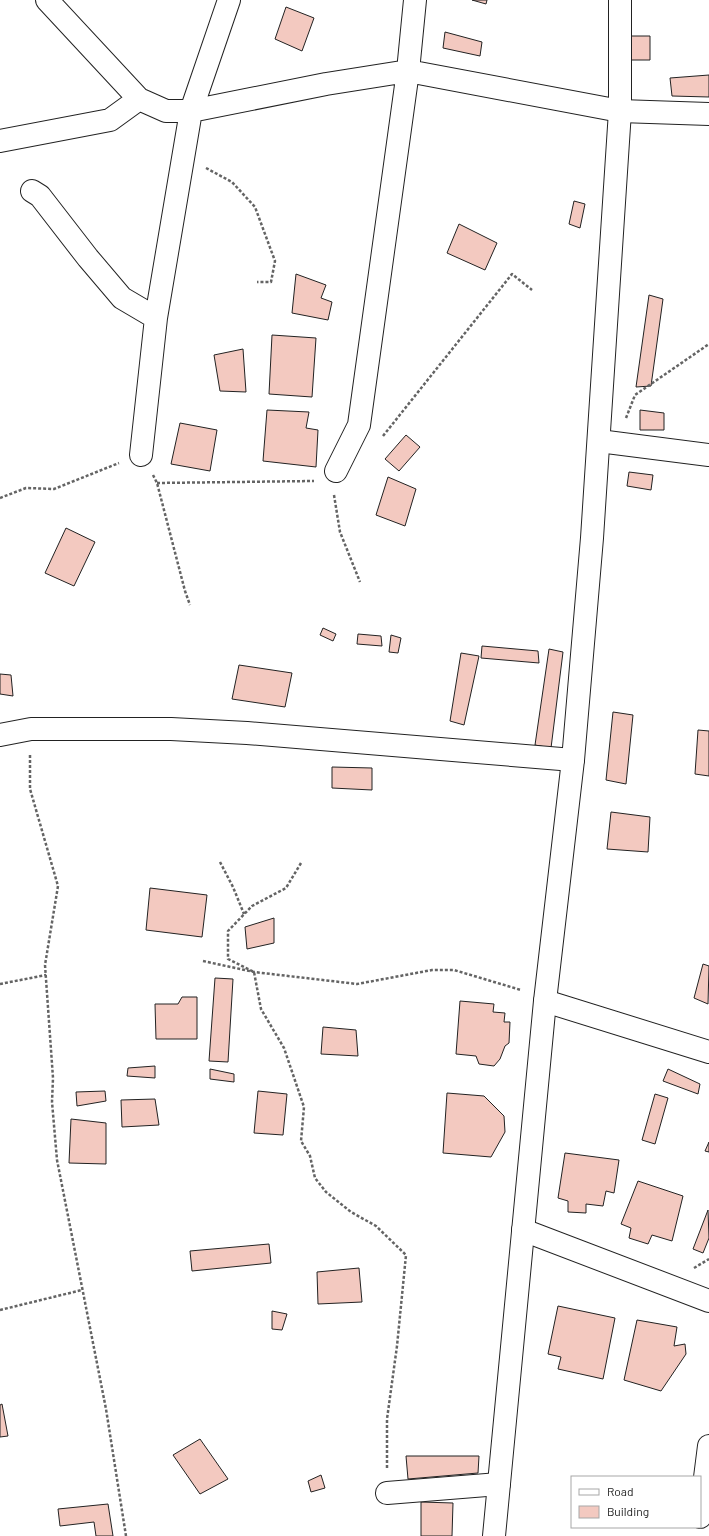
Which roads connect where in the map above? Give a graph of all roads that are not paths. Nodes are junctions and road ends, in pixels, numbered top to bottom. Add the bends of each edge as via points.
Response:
1 (47, 0) edge
2 (229, 0) edge
3 (415, 0) edge
4 (620, 0) edge
5 (408, 72) junction
6 (139, 99) junction
7 (191, 111) junction
8 (620, 111) junction
9 (709, 114) edge
10 (5, 136) edge
11 (32, 191) dead end
12 (156, 318) junction
13 (608, 442) junction
14 (141, 455) road end
15 (709, 455) edge
16 (335, 477) road end
17 (0, 735) edge
18 (573, 760) junction
19 (545, 1001) junction
20 (709, 1052) edge
21 (523, 1230) junction
22 (709, 1301) edge
23 (709, 1446) edge
24 (499, 1484) junction
25 (387, 1493) road end
26 (701, 1510) edge
27 (494, 1536) edge

1 - 6 street
2 - 7 street
3 - 5 street
4 - 8 street
5 - 7 street via 326,84
5 - 8 street
5 - 16 street via 359,425
6 - 7 street via 166,111
6 - 10 street via 110,120
7 - 12 street
8 - 9 street
8 - 13 street
11 - 12 street via 40,196 122,298
12 - 14 street
13 - 15 street
13 - 18 street
17 - 18 street via 31,728 171,729
18 - 19 street
19 - 20 street
19 - 21 street
21 - 22 street
21 - 24 street
23 - 26 street
24 - 25 street
24 - 27 street

